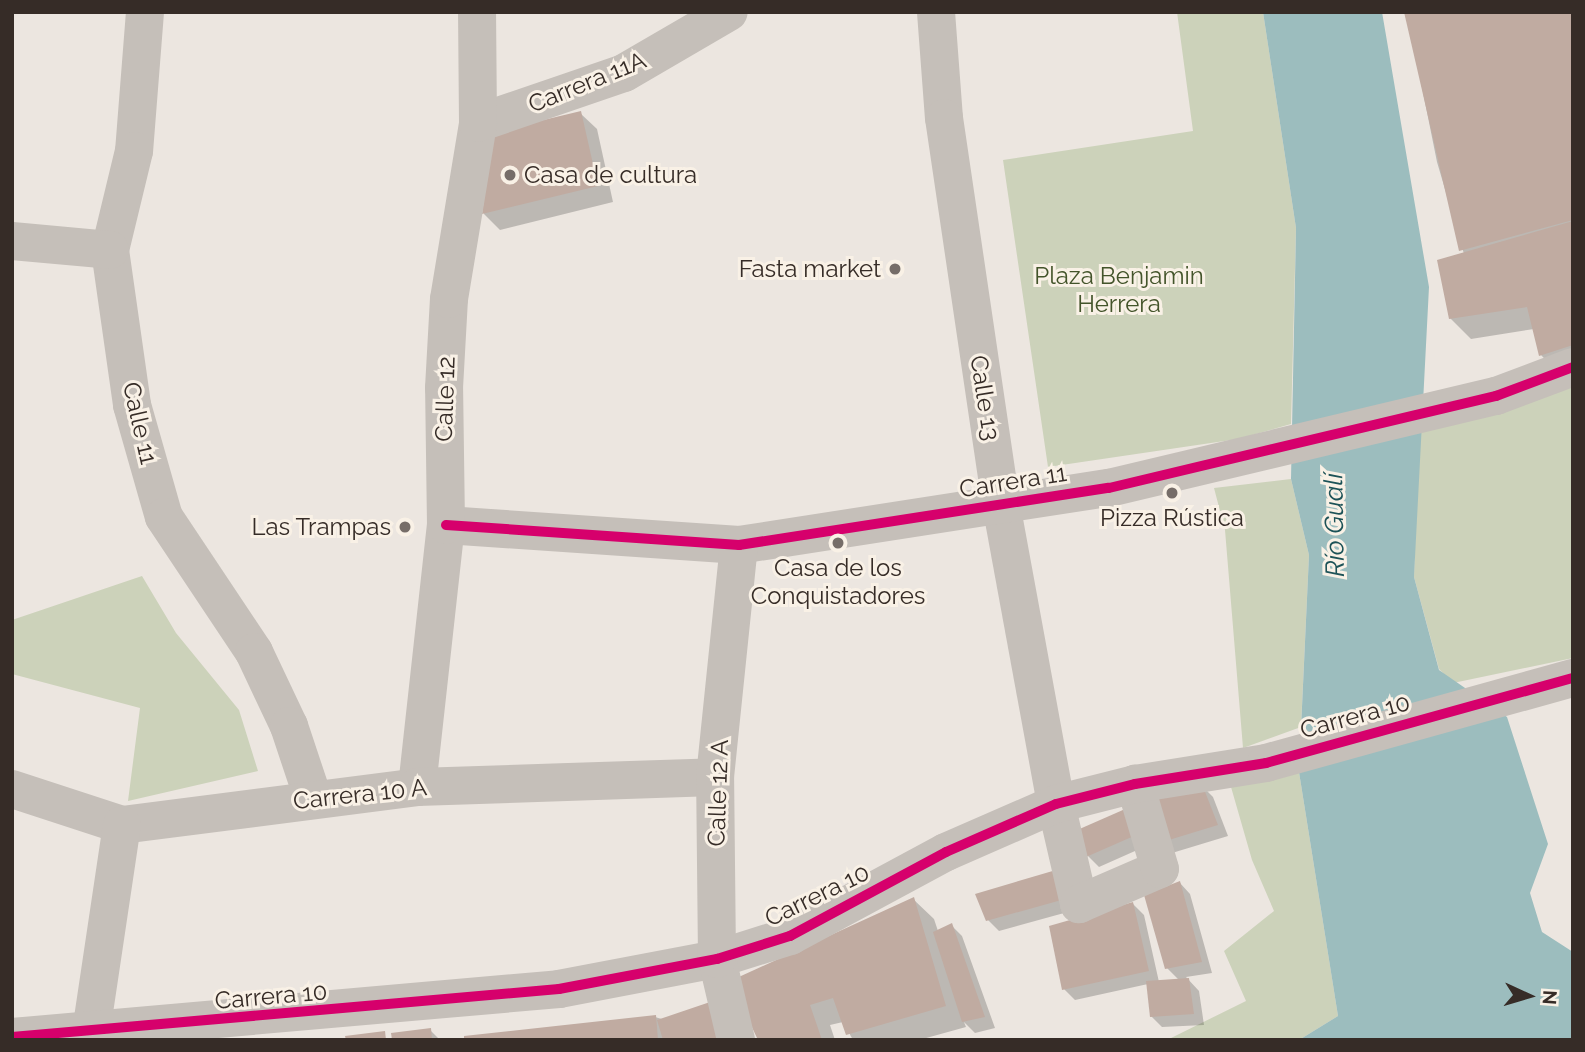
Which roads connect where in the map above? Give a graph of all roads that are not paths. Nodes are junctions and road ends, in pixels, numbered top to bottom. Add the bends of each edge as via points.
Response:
1 (145, 12) edge
2 (477, 12) edge
3 (729, 12) edge
4 (936, 12) edge
5 (478, 124) junction
6 (12, 241) edge
7 (110, 250) junction
8 (1573, 367) edge
9 (1001, 504) junction
10 (446, 525) junction
11 (739, 545) junction
12 (1573, 678) edge
13 (715, 777) junction
14 (1135, 784) junction
15 (417, 787) junction
16 (12, 789) edge
17 (313, 798) junction
18 (1056, 804) junction
19 (122, 825) junction
20 (717, 959) junction
21 (91, 1032) junction
22 (12, 1038) edge
23 (736, 1040) edge

1 - 7 street, Calle 11 via 134,152
2 - 5 street, Calle 12
3 - 5 street, Carrera 11A via 624,72
4 - 9 street, Calle 13 via 944,118
5 - 10 street, Calle 12 via 449,299 444,402
6 - 7 street
7 - 17 street, Calle 11 via 132,405 164,517 254,652 289,726
8 - 9 street, Carrera 11 via 1496,396 1189,470
9 - 11 street, Carrera 11
9 - 18 street, Calle 13
10 - 11 street, Carrera 11
10 - 15 street, Calle 12
11 - 13 street, Calle 12 A
12 - 14 street, Carrera 10 via 1266,763
13 - 15 street, Carrera 10 A
13 - 20 street, Calle 12 A
14 - 18 street, Carrera 10
14 - 18 street, Calle 13 via 1160,869 1079,904
15 - 17 street, Carrera 10 A
16 - 19 street, Carrera 10 A
17 - 19 street, Carrera 10 A
18 - 20 street, Carrera 10 via 946,852 790,936
19 - 21 street
20 - 21 street, Carrera 10 via 559,989
20 - 23 street, Calle 12 A
21 - 22 street, Carrera 10

